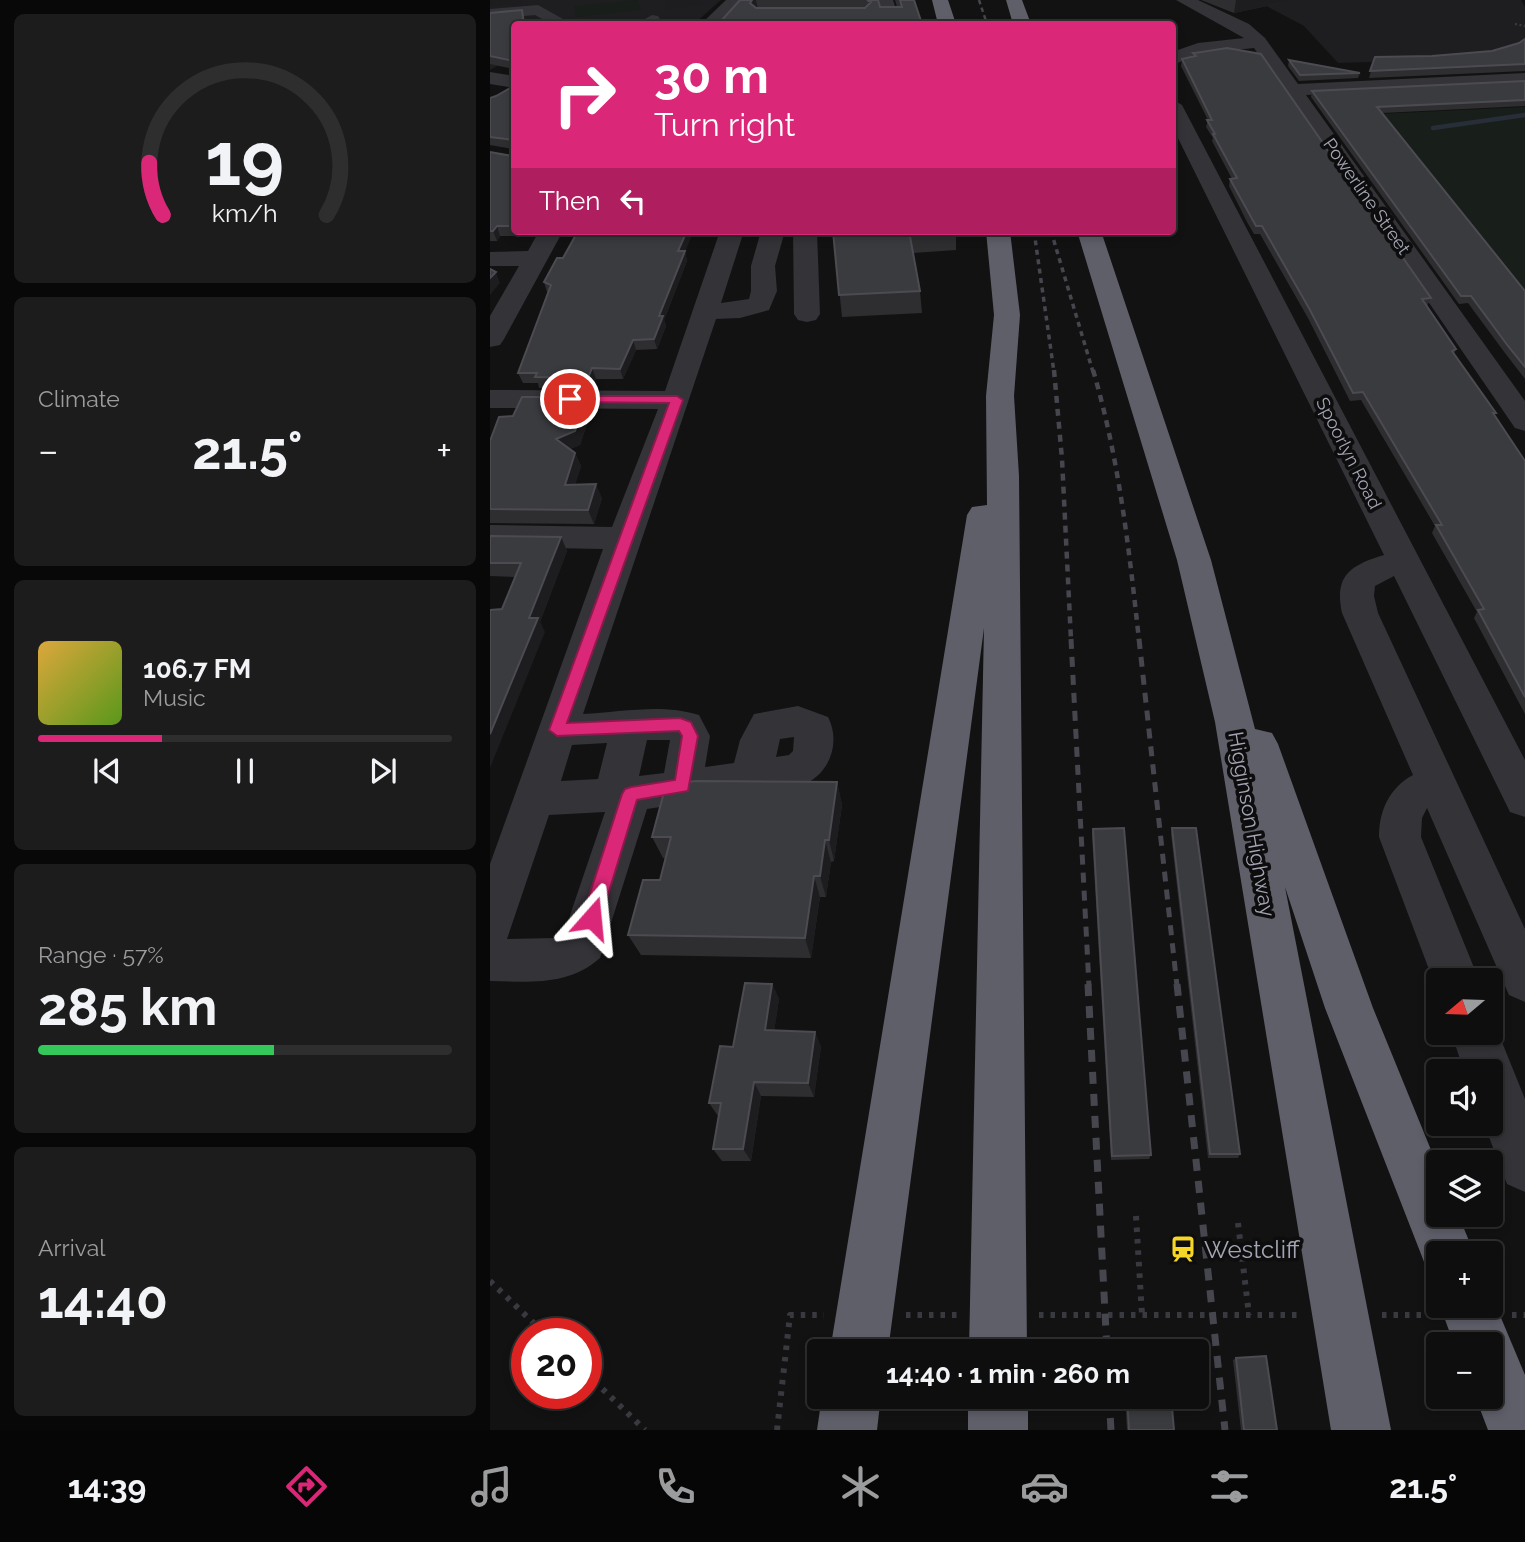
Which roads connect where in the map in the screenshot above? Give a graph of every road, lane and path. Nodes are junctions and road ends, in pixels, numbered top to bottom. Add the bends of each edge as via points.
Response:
1 (736, 0) edge
2 (885, 0) edge
3 (940, 0) edge
4 (1014, 0) edge
5 (1184, 0) edge
6 (490, 14) edge
7 (558, 21) edge
8 (714, 21) edge
9 (891, 21) edge
10 (946, 21) edge
11 (1021, 21) edge
12 (1515, 24) dead end
13 (1525, 26) edge
14 (1259, 42) junction
15 (1176, 57) edge
16 (1525, 79) edge
17 (1294, 90) junction
18 (1176, 113) edge
19 (549, 235) edge
20 (731, 235) edge
21 (775, 235) edge
22 (805, 235) edge
23 (998, 235) edge
24 (1090, 235) edge
25 (536, 258) junction
26 (490, 259) edge
27 (705, 312) junction
28 (807, 314) dead end
29 (490, 339) edge
30 (1000, 396) junction
31 (490, 399) edge
32 (677, 400) junction
33 (1525, 422) edge
34 (490, 536) edge
35 (624, 538) junction
36 (1194, 561) junction
37 (1405, 562) junction
38 (629, 727) junction
39 (557, 730) junction
40 (751, 776) dead end
41 (1435, 783) junction
42 (682, 786) junction
43 (623, 795) junction
44 (534, 799) junction
45 (1525, 800) edge
46 (490, 927) edge
47 (490, 960) edge
48 (1451, 968) edge
49 (1525, 980) edge
50 (1503, 1108) edge
51 (1525, 1166) edge
52 (1136, 1216) dead end
53 (1238, 1223) dead end
54 (1442, 1241) edge
55 (490, 1281) edge
56 (830, 1315) dead end
57 (898, 1315) dead end
58 (966, 1315) dead end
59 (1034, 1315) dead end
60 (1142, 1315) junction
61 (1249, 1315) junction
62 (1304, 1315) dead end
63 (1373, 1315) dead end
64 (1525, 1315) edge
65 (528, 1318) edge
66 (1476, 1328) edge
67 (861, 1339) edge
68 (998, 1339) edge
69 (602, 1388) edge
70 (850, 1409) edge
71 (998, 1409) edge
72 (645, 1430) edge
73 (777, 1430) edge
74 (848, 1430) edge
75 (998, 1430) edge
76 (1361, 1430) edge
77 (1518, 1430) edge

1 - 8 street
2 - 9 street
3 - 10 highway
4 - 11 highway
5 - 14 street, Powerline Street via 1243,28
6 - 7 street via 538,10
12 - 13 path
14 - 15 street via 1198,49
14 - 17 street, Powerline Street
16 - 17 street
17 - 33 street, Powerline Street
18 - 37 street, Spoorlyn Road
19 - 25 street
20 - 27 street
21 - 27 street via 763,266 760,304
22 - 28 street
23 - 30 highway via 1007,315
24 - 36 highway, Higginson Highway
25 - 26 street
25 - 29 street
27 - 32 street
30 - 67 highway
30 - 68 highway
31 - 32 street
32 - 35 street
34 - 35 street
35 - 39 street
36 - 54 highway via 1349,1008
36 - 76 highway, Higginson Highway via 1234,722
37 - 41 street via 1371,572 1356,590 1360,613
37 - 45 street, Spoorlyn Road
38 - 39 street
38 - 42 street via 685,726 690,736
38 - 43 street
39 - 44 street
40 - 42 street
41 - 48 street via 1407,803 1399,820 1400,837
41 - 49 street
42 - 43 street
43 - 44 street
43 - 47 street via 584,943 556,959
44 - 46 street
50 - 51 street
52 - 60 path
53 - 61 path
55 - 65 path
56 - 73 path via 790,1315
57 - 58 path
59 - 60 path
60 - 61 path
61 - 62 path
63 - 66 path
64 - 66 path
66 - 77 highway
69 - 72 path
70 - 74 highway
71 - 75 highway

